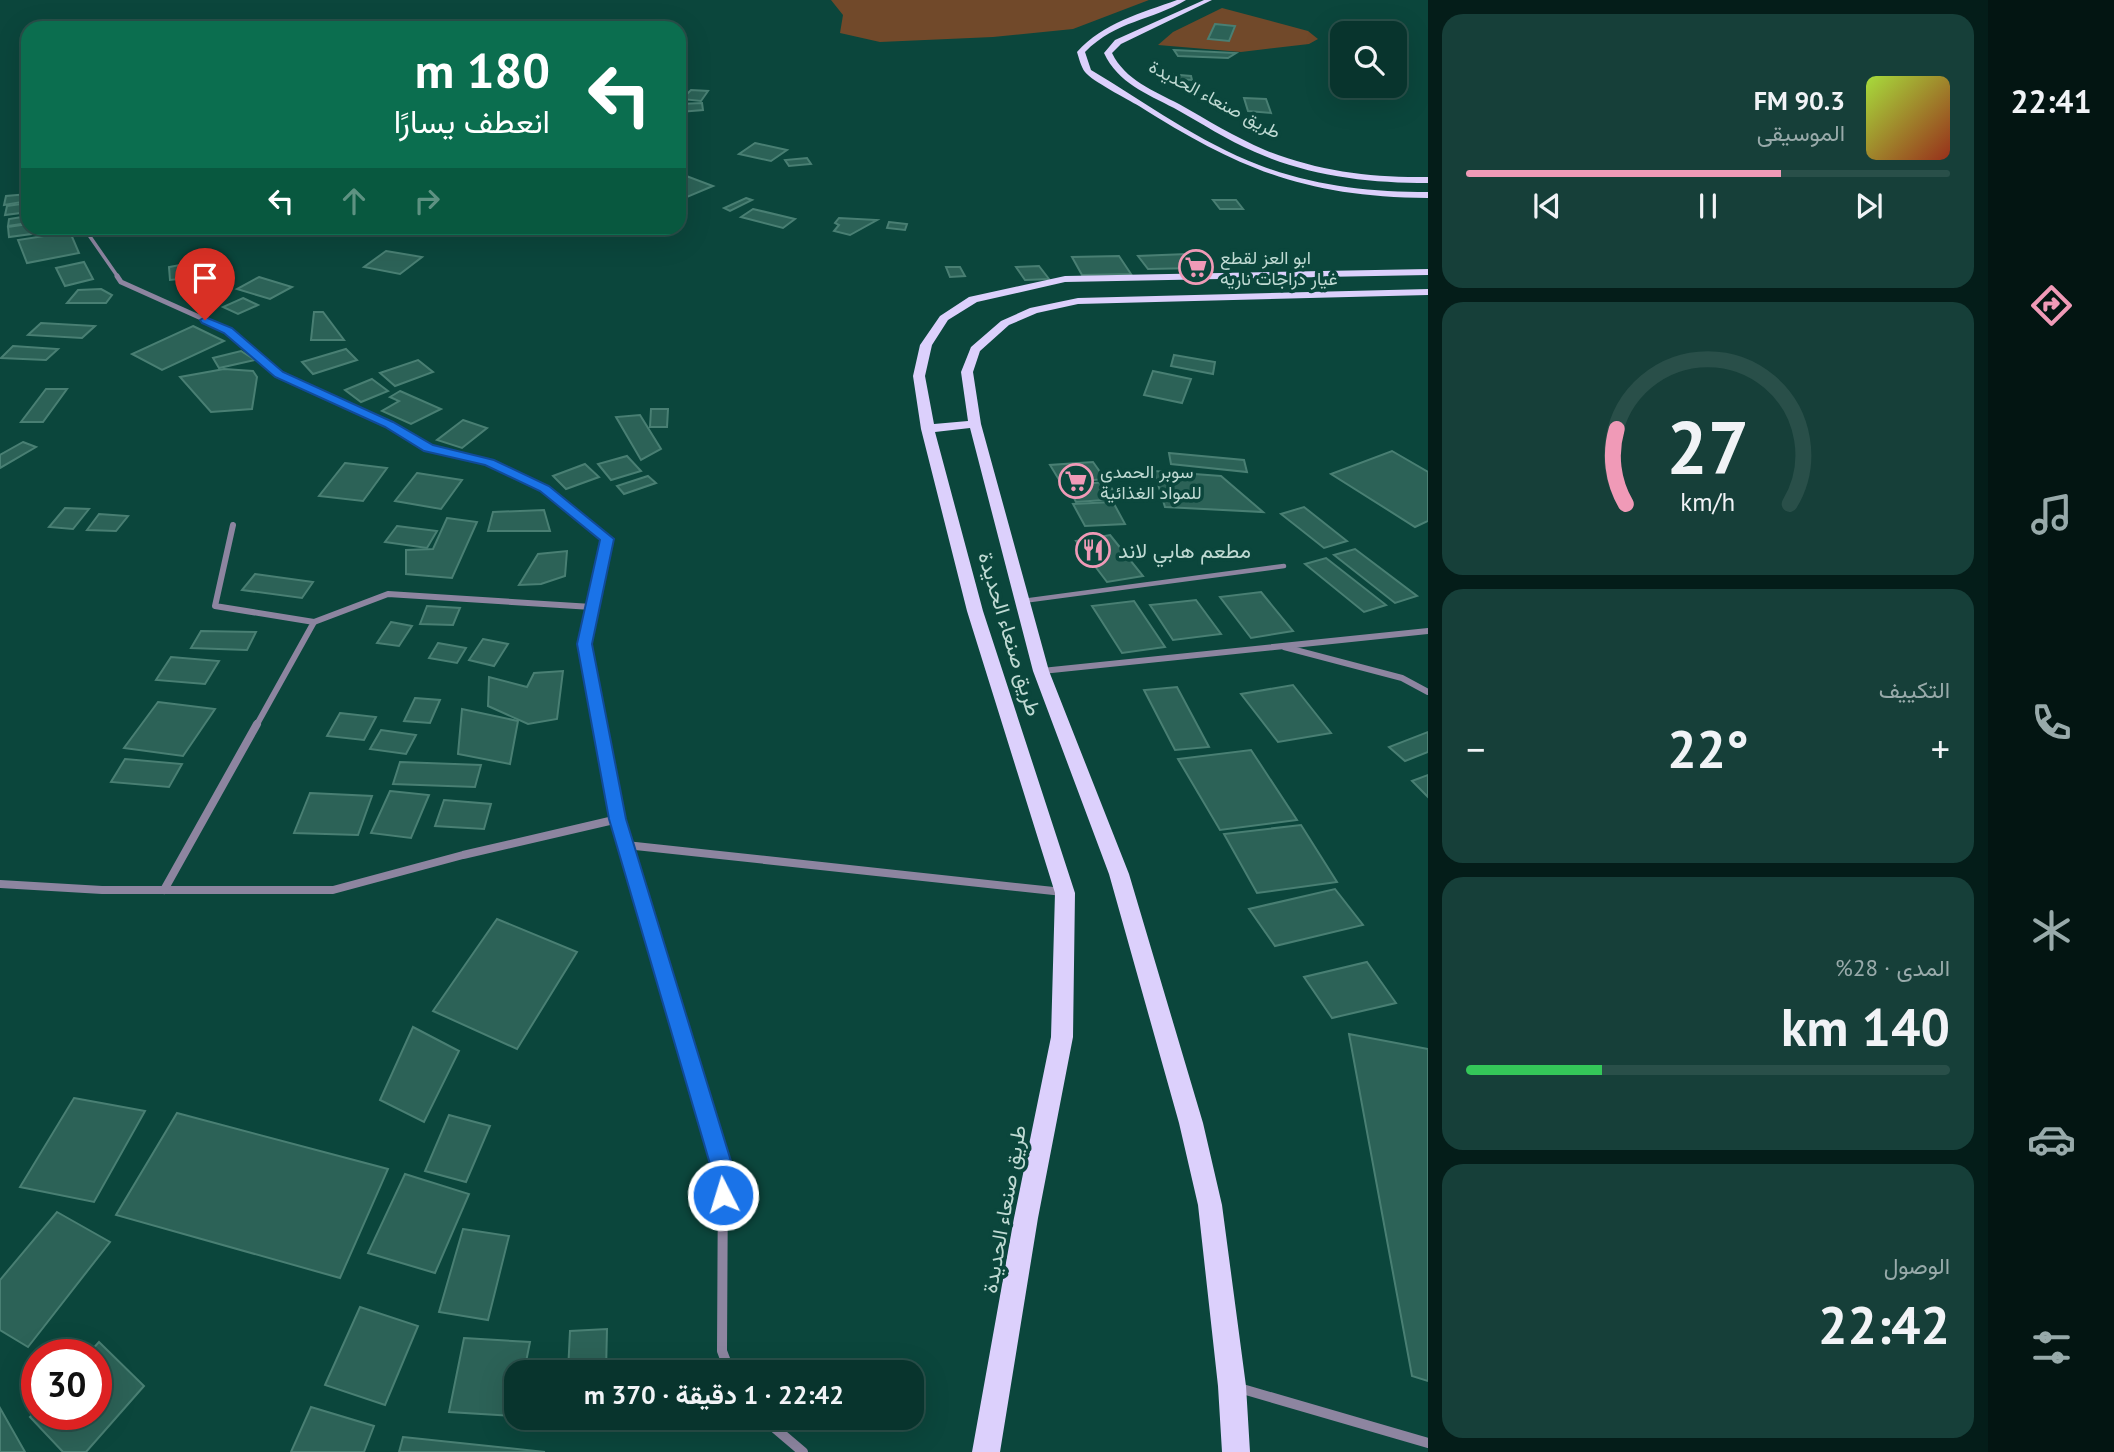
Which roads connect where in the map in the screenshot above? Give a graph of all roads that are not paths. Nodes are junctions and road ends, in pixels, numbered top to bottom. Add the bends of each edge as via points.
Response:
1 (1183, 0) edge
2 (1209, 0) edge
3 (1428, 180) edge
4 (1428, 195) edge
5 (89, 235) edge
6 (1428, 272) edge
7 (1428, 292) edge
8 (975, 424) junction
9 (928, 429) junction
10 (233, 525) dead end
11 (1284, 566) dead end
12 (1023, 601) junction
13 (592, 607) junction
14 (314, 622) junction
15 (1428, 631) edge
16 (1280, 646) junction
17 (1041, 671) junction
18 (1428, 692) edge
19 (618, 819) junction
20 (626, 845) junction
21 (0, 884) edge
22 (164, 890) junction
23 (1065, 893) junction
24 (725, 1360) edge
25 (1232, 1386) junction
26 (776, 1430) edge
27 (1428, 1443) edge
28 (803, 1452) edge
29 (986, 1452) edge
30 (1236, 1452) edge

1 - 4 main road, طريق صنعاء الحديدة via 1091,40 1082,52 1088,71 1254,166 1341,190
2 - 3 main road, طريق صنعاء الحديدة via 1118,42 1108,53 1111,61 1135,83 1257,150 1286,161 1372,179
5 - 13 street via 121,282 228,330 279,374 429,448 489,462 544,489 607,539
6 - 9 main road, طريق صنعاء الحديدة via 1065,279 972,299 944,318 926,345 919,376
7 - 8 main road, طريق صنعاء الحديدة via 1078,301 1034,310 1005,323 975,350 967,372
8 - 9 main road
8 - 12 main road, طريق صنعاء الحديدة
9 - 23 main road, طريق صنعاء الحديدة via 975,611
10 - 14 street via 215,606
11 - 12 lane
12 - 17 main road, طريق صنعاء الحديدة
13 - 14 street via 388,594
13 - 19 street via 584,644
14 - 22 street
15 - 16 street
16 - 17 street
16 - 18 street via 1402,678
17 - 25 main road, طريق صنعاء الحديدة via 1119,874 1191,1123 1210,1205
19 - 20 street
19 - 22 street via 333,890
20 - 23 street
20 - 24 street via 723,1171
21 - 22 street
23 - 29 main road, طريق صنعاء الحديدة via 1062,1037
25 - 27 street
25 - 30 main road, طريق صنعاء الحديدة
26 - 28 street

